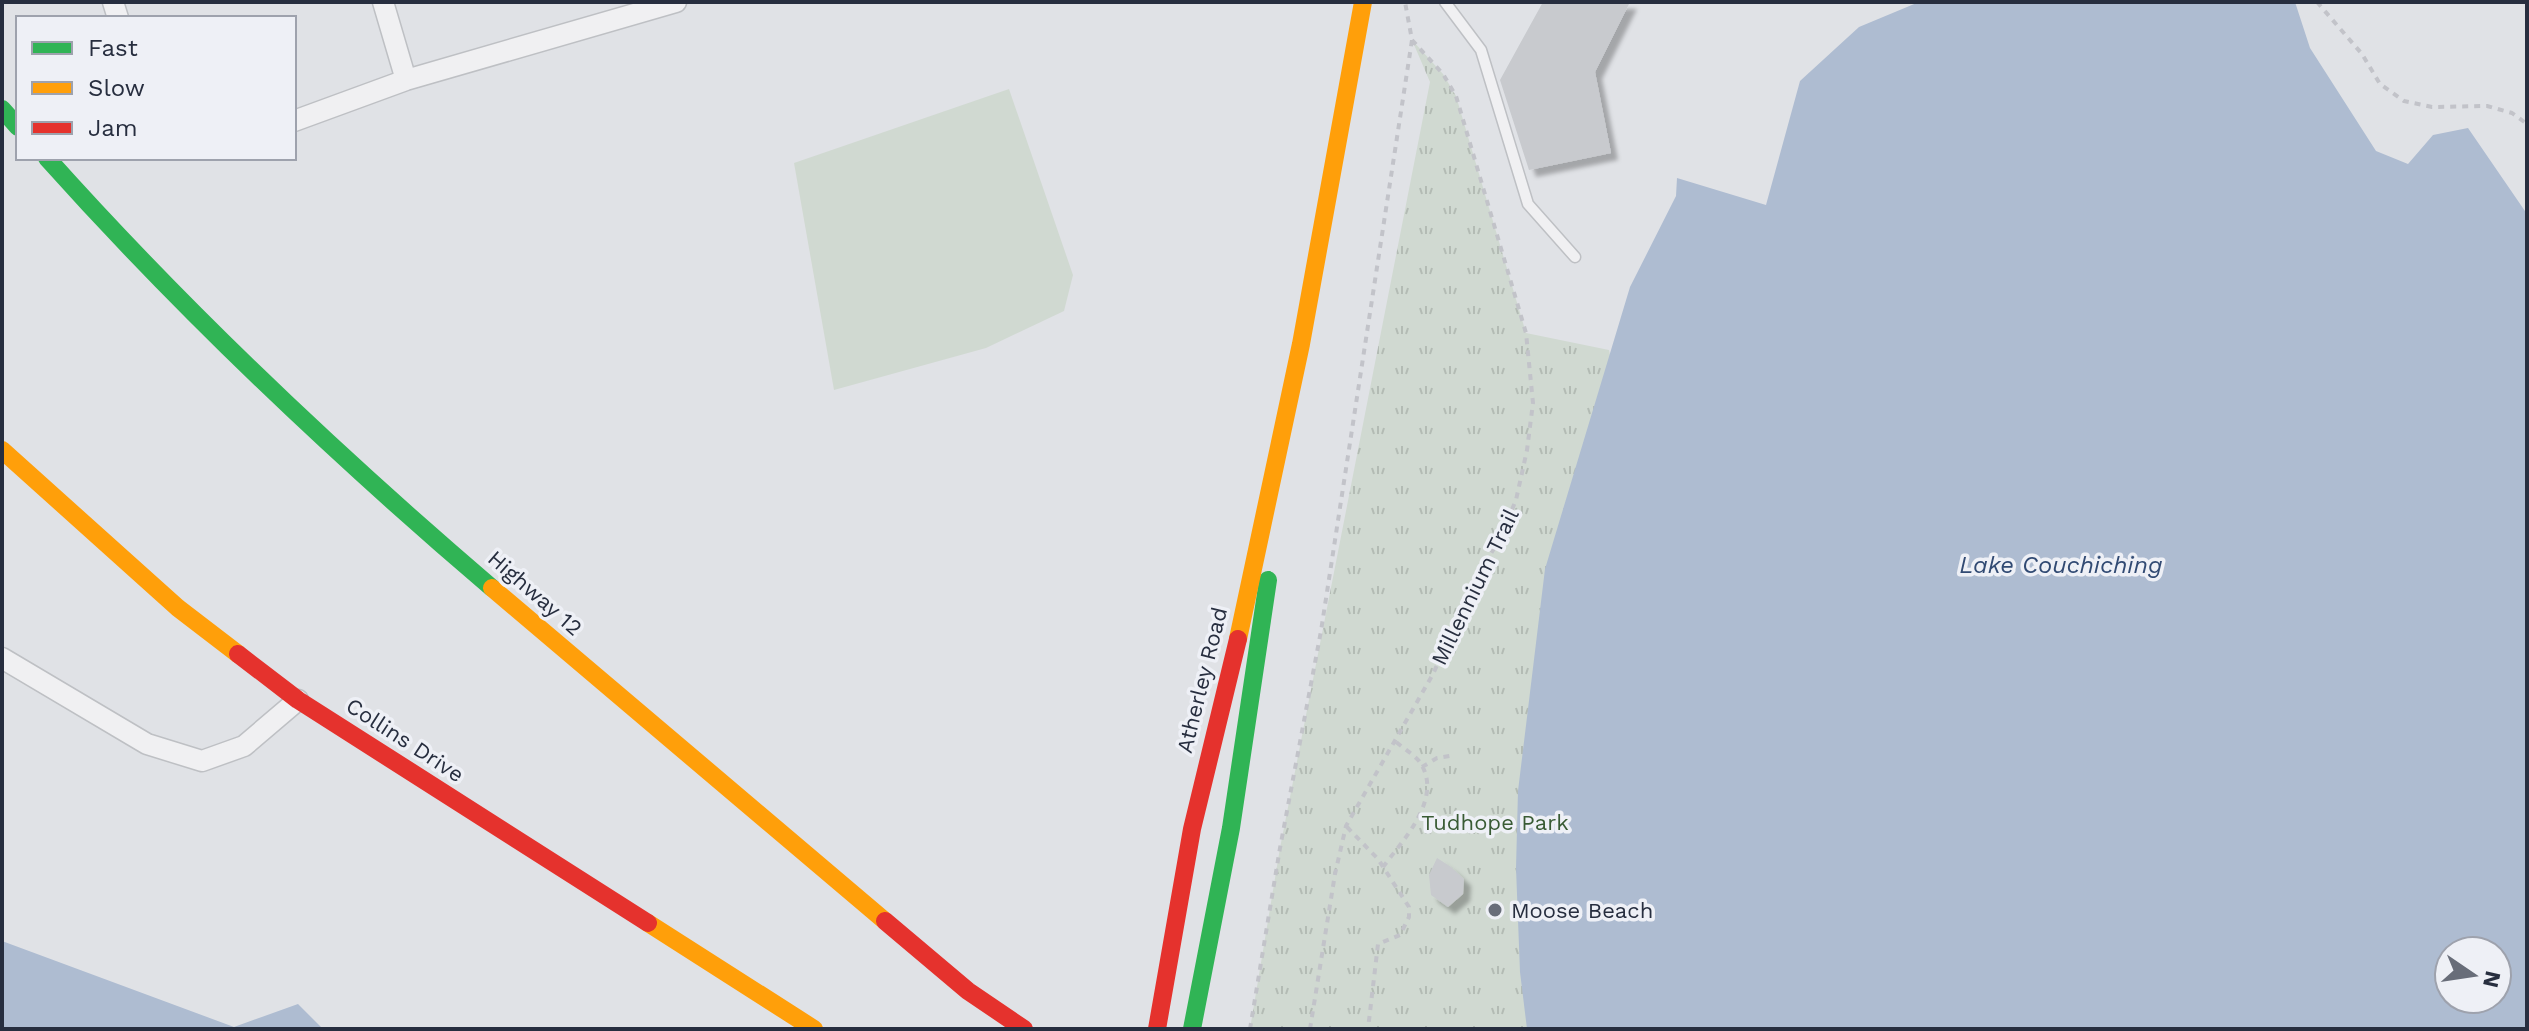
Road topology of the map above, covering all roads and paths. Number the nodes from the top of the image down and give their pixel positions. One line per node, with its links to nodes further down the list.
1 (383, 2): 8 (street)
2 (1363, 2): 15 (main road, Atherley Road)
3 (1405, 2): 7 (path)
4 (1445, 2): 14 (lane)
5 (2317, 2): 11 (path)
6 (662, 4): 8 (street)
7 (1412, 40): 19 (path, Millennium Trail); 30 (path)
8 (406, 80): 10 (street)
9 (2, 109): 12 (main road)
10 (296, 120)
11 (2527, 124)
12 (16, 125)
13 (49, 160): 24 (main road, Highway 12)
14 (1575, 257)
15 (1301, 344): 28 (main road, Atherley Road); 29 (main road, Atherley Road)
16 (2, 450): 18 (main road, Collins Drive)
17 (2, 658): 18 (street)
18 (298, 700): 26 (main road, Collins Drive)
19 (1395, 741): 21 (path); 22 (path, Millennium Trail)
20 (1455, 755): 21 (path)
21 (1422, 767): 23 (path)
22 (1346, 826): 23 (path); 31 (path, Millennium Trail)
23 (1383, 867): 32 (path)
24 (968, 991): 25 (main road); 27 (main road, Highway 12)
25 (979, 1016)
26 (814, 1029)
27 (1024, 1029)
28 (1157, 1029)
29 (1192, 1029)
30 (1250, 1029)
31 (1310, 1029)
32 (1368, 1029)

